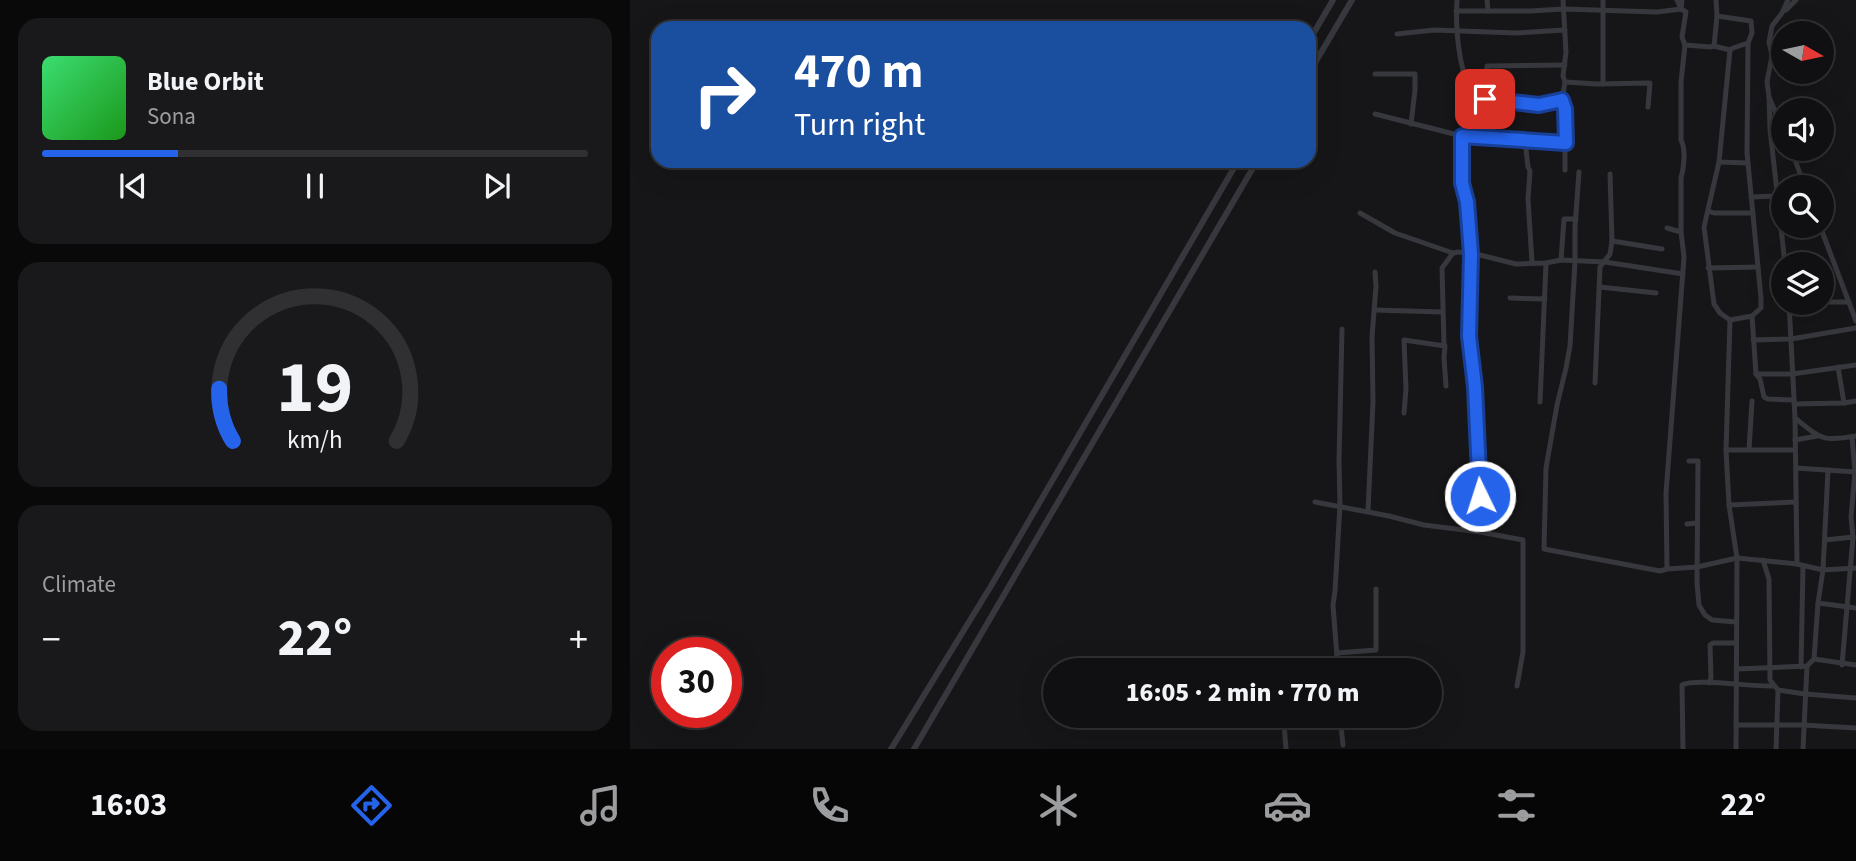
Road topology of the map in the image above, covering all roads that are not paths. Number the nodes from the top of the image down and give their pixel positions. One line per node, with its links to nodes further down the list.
1 (1333, 0): 19 (street)
2 (1352, 0): 27 (street)
3 (1457, 0): 16 (street)
4 (1487, 0): 15 (street)
5 (1563, 0): 12 (street)
6 (1603, 0): 13 (street)
7 (1677, 0): 14 (street)
8 (1682, 0): 14 (street)
9 (1716, 0): 18 (street)
10 (1788, 0): 17 (street)
11 (1796, 0): 17 (street)
12 (1563, 9): 13 (street); 15 (street); 21 (street)
13 (1603, 9): 14 (street); 31 (street)
14 (1681, 9): 24 (street)
15 (1488, 10): 16 (street)
16 (1457, 11): 20 (street)
17 (1782, 13): 32 (street)
18 (1717, 16): 23 (street); 25 (street)
19 (1316, 29)
20 (1458, 29): 21 (street); 22 (street); 33 (street)
21 (1565, 30): 28 (street)
22 (1397, 34)
23 (1748, 43): 26 (street); 43 (street)
24 (1685, 45): 25 (street); 57 (street)
25 (1714, 46): 26 (street)
26 (1730, 50): 42 (street)
27 (1316, 61)
28 (1564, 65): 30 (street); 33 (street)
29 (1375, 74): 38 (street)
30 (1565, 82): 31 (street); 34 (street)
31 (1603, 84): 36 (street)
32 (1769, 97): 35 (street); 49 (street)
33 (1485, 99): 34 (street)
34 (1562, 100): 41 (street)
35 (1771, 102)
36 (1648, 107)
37 (1375, 114): 38 (street)
38 (1411, 124): 39 (street)
39 (1462, 136): 40 (street); 62 (street)
40 (1525, 141): 41 (street); 64 (street)
41 (1566, 143): 46 (street)
42 (1719, 162): 43 (street); 52 (street)
43 (1748, 163): 51 (street)
44 (1234, 168): 156 (street)
45 (1253, 168): 157 (street)
46 (1564, 170)
47 (1580, 172): 55 (street)
48 (1610, 174): 59 (street)
49 (1775, 175)
50 (1771, 196): 51 (street)
51 (1751, 197): 54 (street)
52 (1708, 211): 54 (street); 69 (street)
53 (1360, 213): 61 (street)
54 (1753, 213): 68 (street)
55 (1576, 219): 63 (street); 65 (street)
56 (1668, 228): 57 (street)
57 (1681, 232): 71 (street)
58 (1825, 238): 77 (street)
59 (1612, 241): 60 (street); 66 (street)
60 (1662, 249)
61 (1453, 253): 62 (street); 79 (street)
62 (1471, 254): 64 (street); 119 (street)
63 (1561, 260): 65 (street); 67 (street)
64 (1532, 262): 67 (street)
65 (1575, 262): 66 (street); 127 (street)
66 (1605, 262): 71 (street); 72 (street)
67 (1546, 263): 75 (street)
68 (1758, 267): 69 (street); 81 (street)
69 (1708, 268): 82 (street)
70 (1375, 272): 78 (street)
71 (1683, 274): 127 (street)
72 (1600, 287): 73 (street); 93 (street)
73 (1656, 293)
74 (1510, 298): 75 (street)
75 (1545, 299): 97 (street)
76 (1834, 302): 77 (street)
77 (1849, 302): 83 (street)
78 (1375, 310): 79 (street); 116 (street)
79 (1442, 312): 88 (street)
80 (1790, 315): 86 (street)
81 (1752, 316): 82 (street); 87 (street)
82 (1730, 320): 105 (street)
83 (1856, 321)
84 (1856, 328): 86 (street)
85 (1342, 329): 114 (street)
86 (1791, 339): 87 (street); 92 (street)
87 (1753, 340): 91 (street)
88 (1444, 345): 94 (street); 100 (street)
89 (1856, 365): 90 (street)
90 (1838, 368): 92 (street); 99 (street)
91 (1756, 374): 92 (street); 98 (street)
92 (1792, 374): 98 (street)
93 (1595, 383)
94 (1446, 386)
95 (1752, 401): 106 (street)
96 (1856, 401): 99 (street)
97 (1540, 402)
98 (1794, 402): 99 (street); 101 (street)
99 (1844, 404)
100 (1404, 413)
101 (1795, 418): 102 (street); 104 (street)
102 (1817, 436): 103 (street); 104 (street)
103 (1854, 436): 111 (street)
104 (1795, 440): 107 (street)
105 (1726, 450): 106 (street); 115 (street)
106 (1749, 450): 107 (street)
107 (1795, 450): 109 (street)
108 (1689, 461): 117 (street)
109 (1796, 468): 110 (street); 113 (street)
110 (1828, 470): 111 (street); 121 (street)
111 (1856, 472): 120 (street)
112 (1315, 502): 114 (street)
113 (1796, 502): 115 (street); 124 (street)
114 (1340, 505): 116 (street); 135 (street)
115 (1730, 505): 122 (street)
116 (1368, 511): 119 (street)
117 (1697, 523): 118 (street); 125 (street)
118 (1687, 524)
119 (1480, 532): 145 (street)
120 (1854, 537): 121 (street); 126 (street)
121 (1825, 540): 128 (street)
122 (1737, 558): 123 (street); 125 (street); 133 (street)
123 (1763, 560): 124 (street); 142 (street)
124 (1800, 565): 128 (street); 140 (street)
125 (1697, 567): 127 (street); 133 (street)
126 (1853, 568): 128 (street); 131 (street)
127 (1667, 569)
128 (1823, 570): 130 (street)
129 (1376, 589): 135 (street)
130 (1818, 603): 131 (street); 137 (street)
131 (1848, 607): 132 (street); 138 (street)
132 (1856, 608)
133 (1736, 622): 134 (street)
134 (1736, 643): 141 (street); 143 (street)
135 (1337, 653): 136 (street)
136 (1337, 658)
137 (1814, 659): 138 (street); 140 (street)
138 (1842, 665): 139 (street)
139 (1856, 666)
140 (1804, 667): 142 (street); 147 (street)
141 (1735, 668): 142 (street); 144 (street)
142 (1770, 668): 146 (street)
143 (1709, 683): 144 (street); 159 (street)
144 (1736, 685): 146 (street); 149 (street)
145 (1517, 686)
146 (1775, 688): 147 (street); 150 (street)
147 (1805, 694): 148 (street); 151 (street)
148 (1856, 698)
149 (1736, 725): 150 (street); 160 (street)
150 (1777, 725): 151 (street); 161 (street)
151 (1803, 725): 154 (street); 162 (street)
152 (1284, 728): 158 (street)
153 (1341, 728): 155 (street)
154 (1856, 728)
155 (1343, 746)
156 (891, 749)
157 (914, 749)
158 (1286, 749)
159 (1683, 749)
160 (1736, 749)
161 (1776, 749)
162 (1803, 749)

